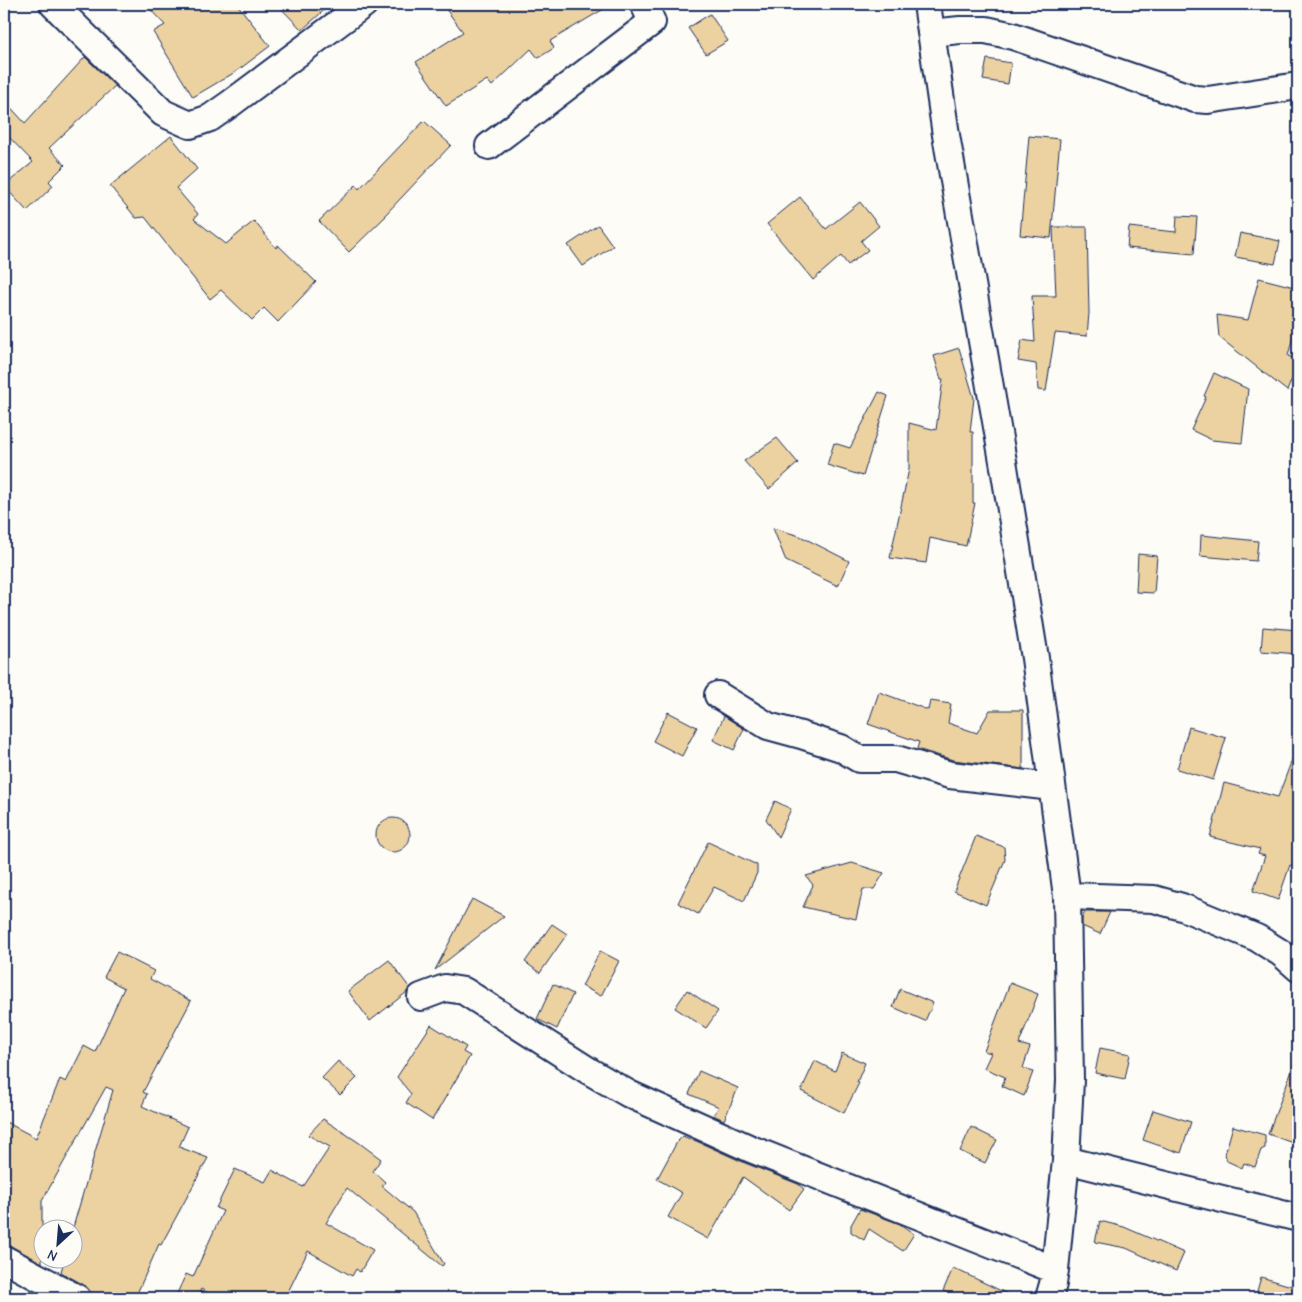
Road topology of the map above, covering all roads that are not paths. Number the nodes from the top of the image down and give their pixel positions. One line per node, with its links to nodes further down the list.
1 (54, 4): 2 (street)
2 (364, 4)
3 (644, 4): 7 (street)
4 (927, 4): 5 (street)
5 (931, 33): 6 (street); 9 (street)
6 (1298, 86)
7 (489, 146)
8 (718, 695): 9 (street)
9 (1052, 787): 10 (street)
10 (1067, 896): 11 (street); 13 (street)
11 (1298, 968)
12 (421, 997): 16 (street)
13 (1066, 1160): 14 (street); 16 (street)
14 (1298, 1218)
15 (4, 1258): 17 (street)
16 (1055, 1270): 18 (street)
17 (77, 1298)
18 (1049, 1298)

